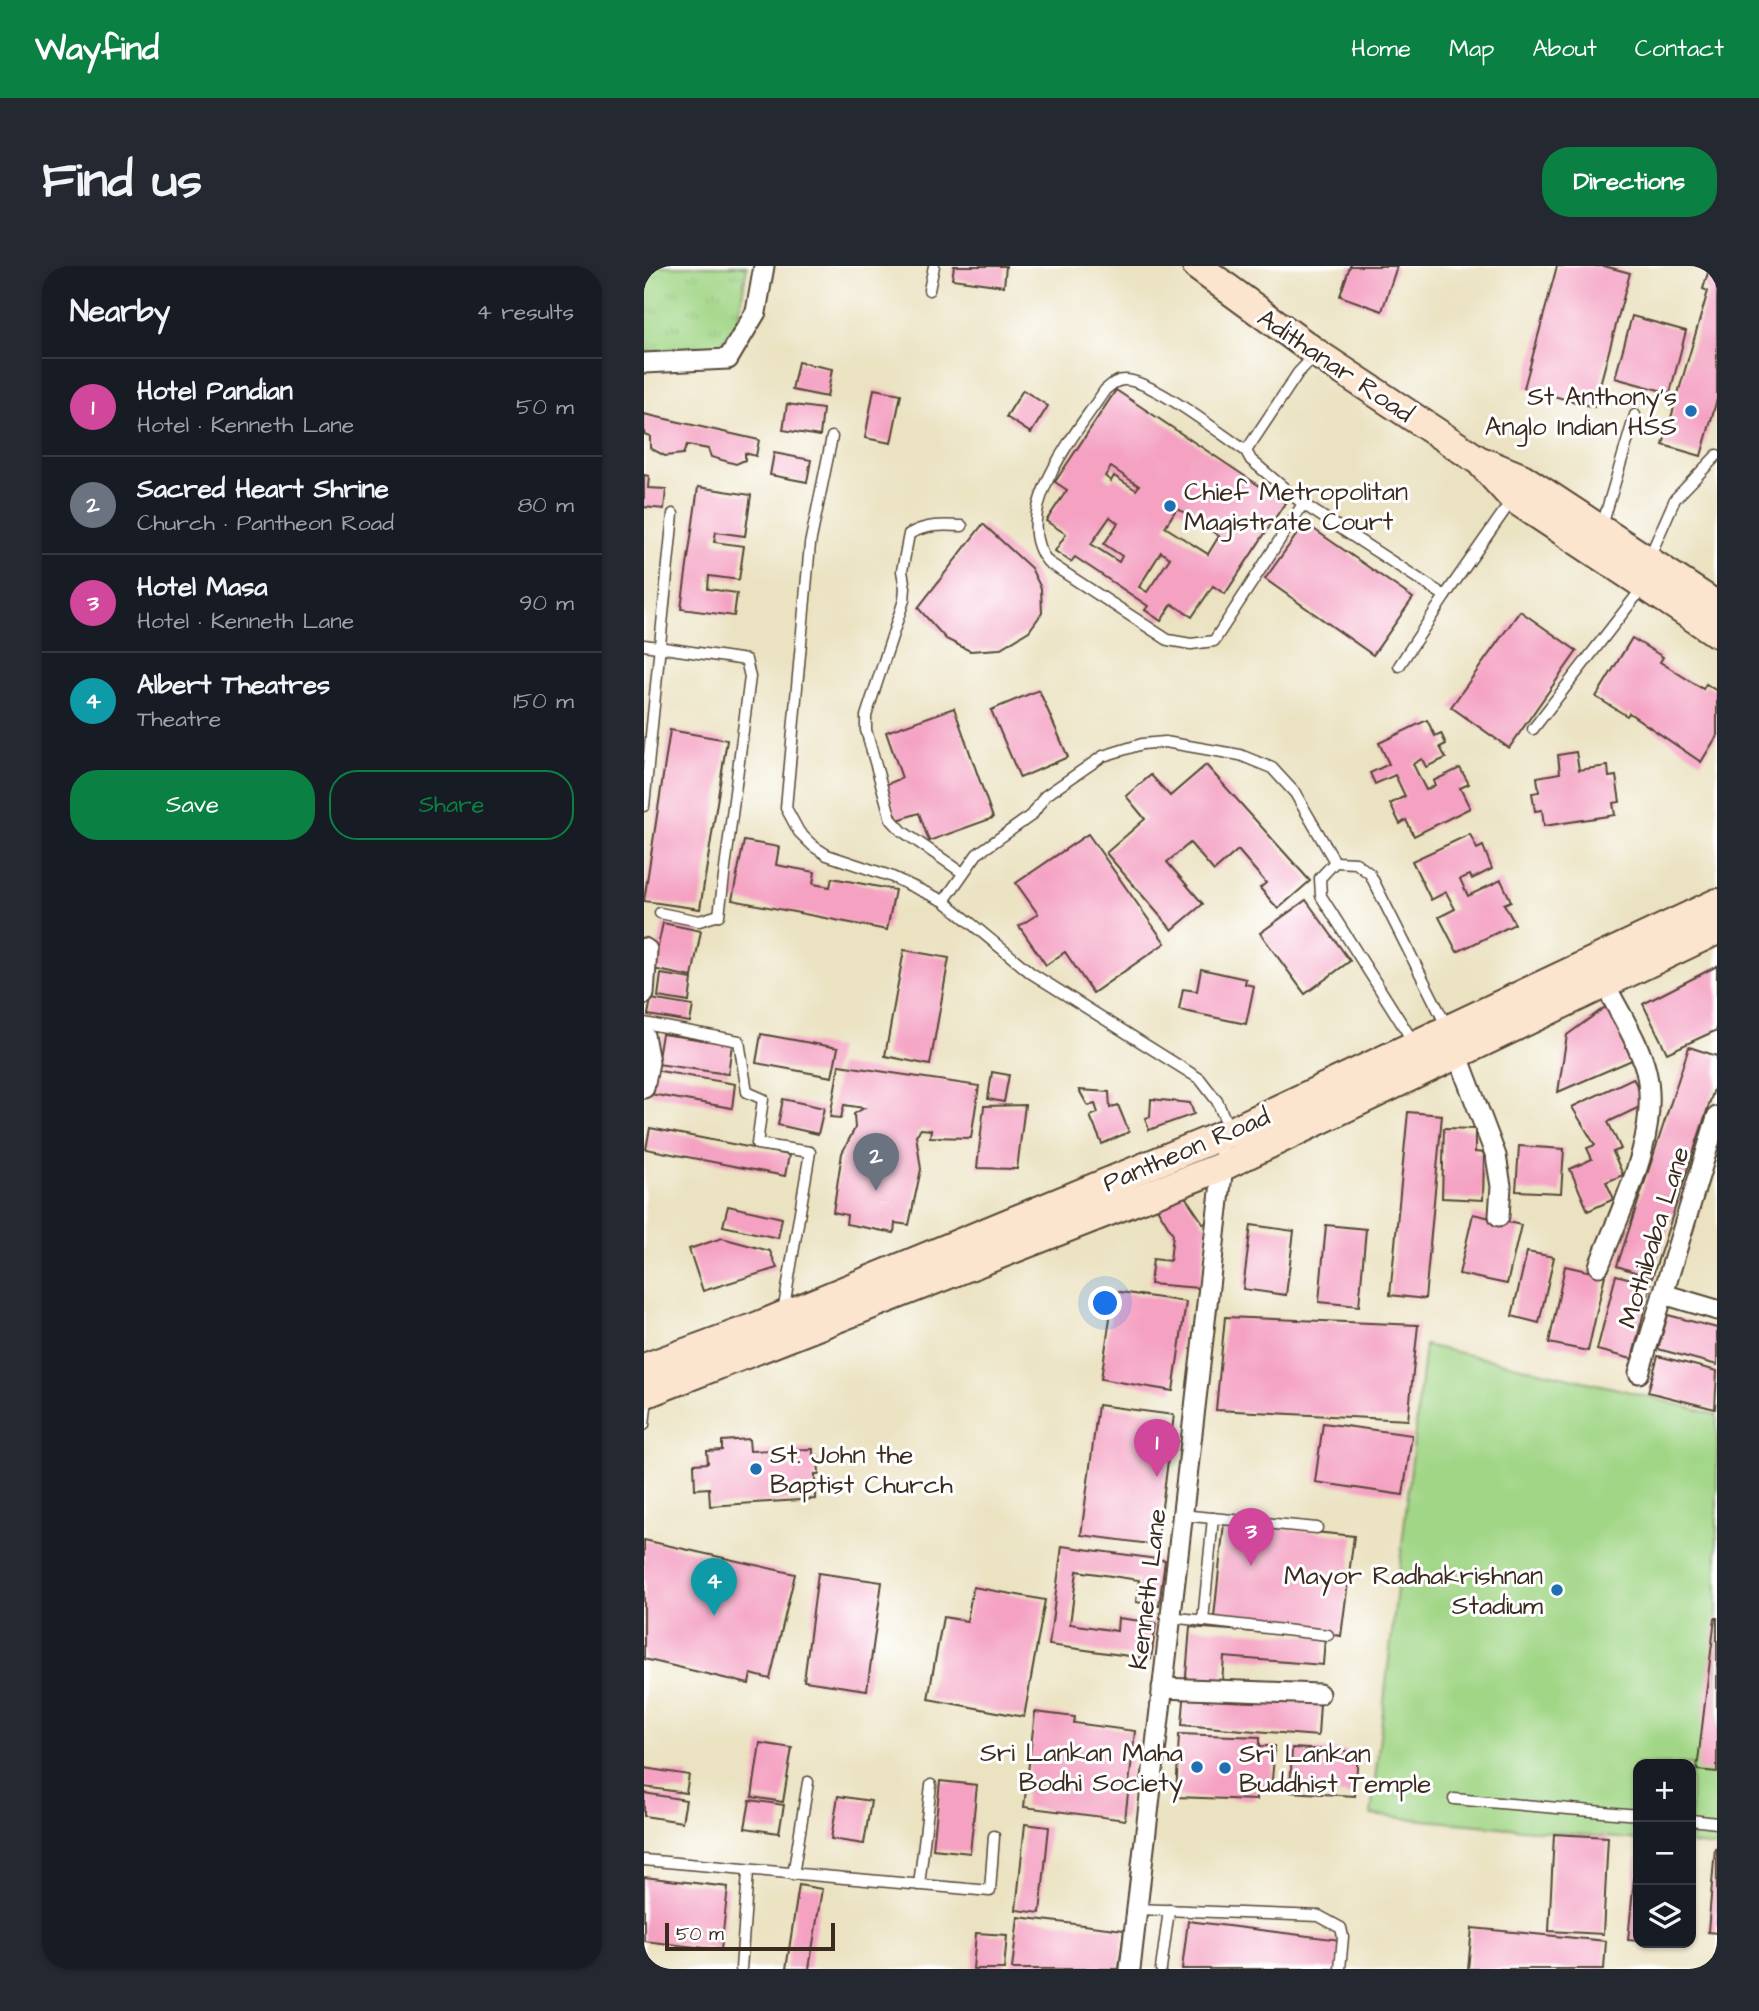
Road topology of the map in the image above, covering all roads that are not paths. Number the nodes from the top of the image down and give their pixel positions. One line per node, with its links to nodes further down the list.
1 (764, 266): 6 (street)
2 (934, 266): 4 (lane)
3 (1197, 266): 5 (main road, Adithanar Road)
4 (929, 290)
5 (1316, 353): 9 (lane); 11 (main road, Adithanar Road)
6 (644, 363)
7 (1634, 415): 16 (lane)
8 (832, 437): 28 (lane)
9 (1246, 451): 13 (lane); 13 (lane)
10 (1717, 455): 17 (lane)
11 (1478, 460): 12 (main road, Adithanar Road); 16 (main road, Adithanar Road)
12 (1513, 498): 17 (main road, Adithanar Road); 18 (lane)
13 (1303, 504): 18 (lane)
14 (673, 514): 22 (lane)
15 (962, 526): 27 (lane)
16 (1600, 530): 17 (main road, Adithanar Road)
17 (1647, 573): 19 (main road, Adithanar Road); 20 (main road, Adithanar Road); 24 (lane)
18 (1445, 596): 23 (lane)
19 (1717, 606)
20 (1717, 633)
21 (644, 645): 22 (lane)
22 (661, 647): 25 (lane); 30 (lane)
23 (1399, 666)
24 (1533, 729)
25 (644, 804)
26 (1335, 862): 27 (lane); 36 (lane); 38 (lane)
27 (963, 873): 28 (lane)
28 (944, 901): 43 (lane)
29 (1717, 904): 36 (main road, Pantheon Road)
30 (660, 913)
31 (1717, 930): 33 (main road, Pantheon Road)
32 (646, 949): 34 (street)
33 (1605, 984): 39 (main road, Pantheon Road); 46 (street)
34 (644, 994)
35 (644, 1023): 49 (lane)
36 (1448, 1029): 38 (main road, Pantheon Road); 39 (street)
37 (644, 1035): 40 (street)
38 (1415, 1045): 43 (main road, Pantheon Road)
39 (1458, 1056): 44 (main road, Pantheon Road); 45 (street)
40 (646, 1061): 41 (street)
41 (644, 1087)
42 (1717, 1117): 47 (street, Mothibaba Lane)
43 (1230, 1132): 44 (street, Kenneth Lane); 49 (main road, Pantheon Road)
44 (1221, 1167): 51 (main road, Pantheon Road); 53 (street, Kenneth Lane)
45 (1499, 1216)
46 (1599, 1266)
47 (1663, 1294): 48 (street); 50 (street, Mothibaba Lane)
48 (1717, 1310)
49 (783, 1317): 51 (main road, Pantheon Road)
50 (1639, 1373)
51 (645, 1385): 52 (lane)
52 (644, 1425)
53 (1181, 1515): 54 (lane); 56 (street, Kenneth Lane)
54 (1213, 1518): 55 (lane); 57 (lane)
55 (1317, 1528)
56 (1170, 1617): 57 (lane); 59 (street, Kenneth Lane)
57 (1203, 1621): 58 (lane)
58 (1328, 1635)
59 (1162, 1688): 60 (street); 72 (street, Kenneth Lane)
60 (1320, 1694)
61 (808, 1782): 70 (lane)
62 (931, 1785): 71 (lane)
63 (1454, 1799): 64 (lane)
64 (1633, 1815)
65 (1696, 1821): 66 (lane)
66 (1717, 1823)
67 (994, 1836): 71 (lane)
68 (644, 1860): 69 (lane)
69 (748, 1872): 70 (lane); 74 (lane)
70 (793, 1875): 71 (lane)
71 (919, 1885)
72 (1137, 1909): 73 (lane); 75 (street, Kenneth Lane)
73 (1169, 1910): 76 (lane); 77 (lane)
74 (741, 1969)
75 (1130, 1969)
76 (1161, 1969)
77 (1340, 1969)

